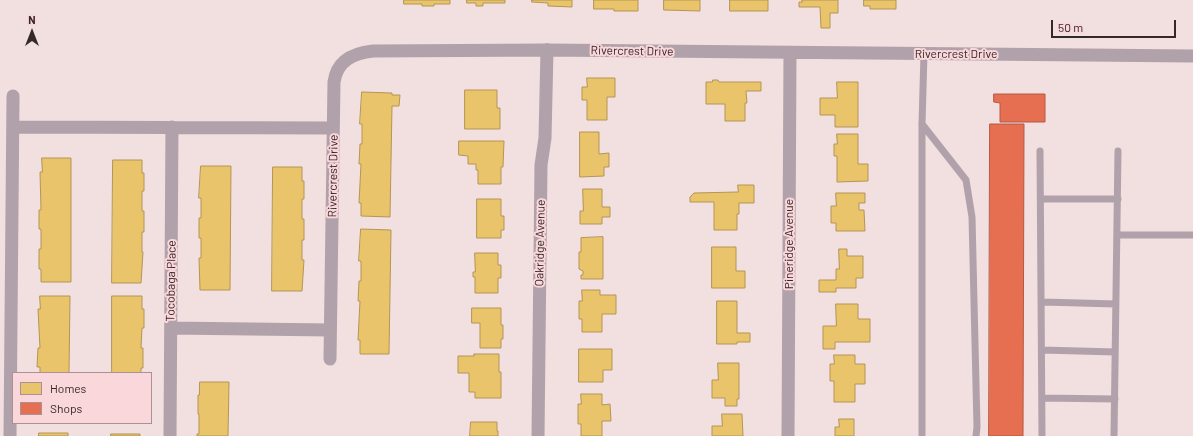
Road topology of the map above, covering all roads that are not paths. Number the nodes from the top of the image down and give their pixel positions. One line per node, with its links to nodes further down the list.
1 (547, 50): 2 (street, Rivercrest Drive); 9 (street, Rivercrest Drive); 27 (street, Oakridge Avenue)
2 (790, 53): 3 (street, Rivercrest Drive); 28 (street, Pineridge Avenue)
3 (924, 54): 4 (street, Rivercrest Drive); 6 (lane)
4 (1193, 56)
5 (13, 96): 7 (street)
6 (922, 124): 29 (lane); 30 (lane)
7 (13, 127): 8 (street); 25 (street)
8 (172, 127): 9 (street); 18 (street, Tocobaga Place)
9 (333, 128): 19 (street, Rivercrest Drive)
10 (1040, 150): 12 (lane)
11 (1118, 151): 13 (lane)
12 (1041, 199): 13 (lane); 16 (lane)
13 (1118, 199): 14 (lane)
14 (1117, 235): 15 (lane); 17 (lane)
15 (1193, 235)
16 (1042, 302): 17 (lane); 20 (lane)
17 (1116, 304): 21 (lane)
18 (171, 328): 19 (street); 26 (street, Tocobaga Place)
19 (330, 330): 22 (street, Rivercrest Drive)
20 (1042, 350): 21 (lane); 23 (lane)
21 (1115, 352): 24 (lane)
22 (330, 359)
23 (1042, 398): 24 (lane); 31 (lane)
24 (1115, 399): 32 (lane)
25 (10, 436)
26 (170, 436)
27 (538, 436)
28 (788, 436)
29 (922, 436)
30 (976, 436)
31 (1042, 436)
32 (1114, 436)

